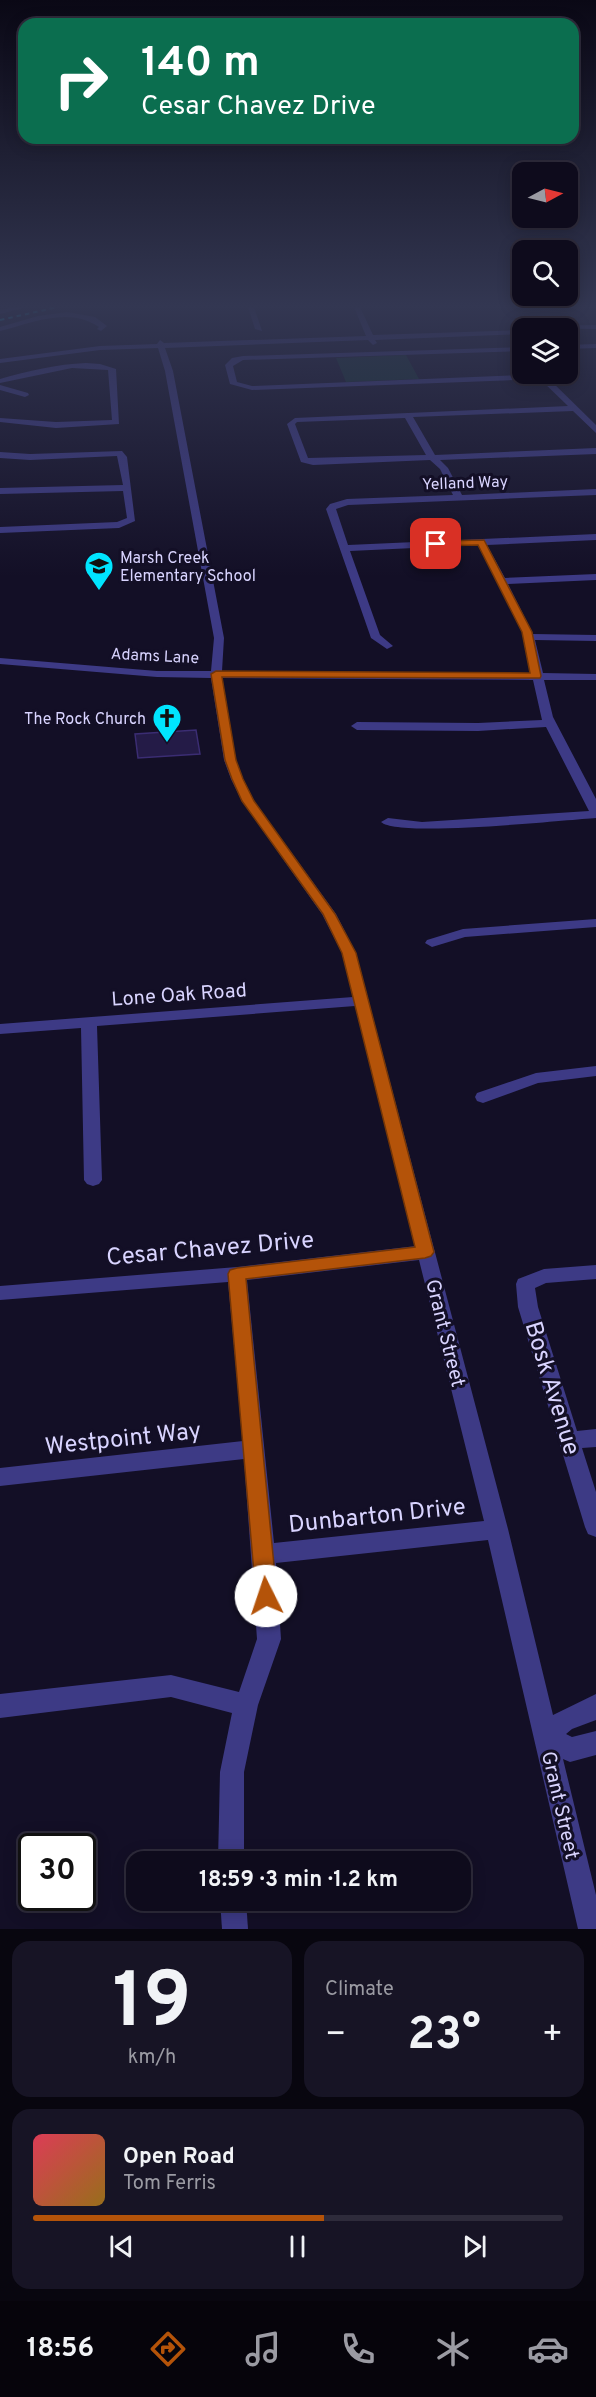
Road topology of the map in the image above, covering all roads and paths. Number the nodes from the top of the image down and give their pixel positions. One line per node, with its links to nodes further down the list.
1 (114, 397): 6 (street)
2 (175, 397): 25 (street, Grant Street)
3 (561, 397): 4 (street)
4 (574, 408): 5 (street); 7 (street)
5 (407, 415): 10 (street); 10 (street)
6 (0, 420)
7 (596, 430)
8 (596, 451): 10 (street)
9 (0, 455): 11 (street)
10 (432, 457): 14 (street)
11 (127, 488): 12 (street); 15 (street)
12 (0, 491)
13 (596, 492): 14 (street, Yelland Way)
14 (459, 498): 18 (street, Yelland Way)
15 (0, 530)
16 (596, 537): 17 (street)
17 (481, 542): 18 (street); 20 (street)
18 (345, 548): 23 (street)
19 (596, 577): 20 (street)
20 (502, 581): 21 (street)
21 (528, 637): 22 (street); 26 (street)
22 (596, 638)
23 (387, 646)
24 (0, 661): 25 (street, Adams Lane)
25 (216, 674): 26 (street, Adams Lane); 34 (street, Grant Street)
26 (536, 676): 27 (street, Adams Lane); 28 (street)
27 (596, 677)
28 (550, 723): 29 (street); 30 (street)
29 (357, 726)
30 (596, 813): 31 (street)
31 (388, 822)
32 (596, 923): 33 (street)
33 (432, 943)
34 (361, 1001): 35 (street, Lone Oak Road); 40 (street, Grant Street)
35 (88, 1022): 36 (street, Lone Oak Road); 39 (street)
36 (0, 1029)
37 (596, 1071): 38 (street)
38 (483, 1097)
39 (93, 1180)
40 (425, 1252): 42 (street, Cesar Chavez Drive); 49 (street, Grant Street)
41 (596, 1272): 45 (street, Bosk Avenue)
42 (237, 1274): 43 (street, Cesar Chavez Drive); 46 (street)
43 (0, 1293)
44 (596, 1438): 45 (street)
45 (569, 1441): 48 (street, Bosk Avenue)
46 (253, 1449): 47 (street, Westpoint Way); 50 (street)
47 (0, 1477)
48 (596, 1527)
49 (497, 1529): 50 (street, Dunbarton Drive); 54 (street, Grant Street)
50 (264, 1554): 51 (street)
51 (246, 1705): 52 (street); 56 (street)
52 (0, 1706)
53 (596, 1706): 54 (street)
54 (545, 1736): 55 (street); 59 (street, Grant Street)
55 (596, 1743)
56 (231, 1851)
57 (234, 1911): 58 (street)
58 (235, 1929)
59 (591, 1929)

